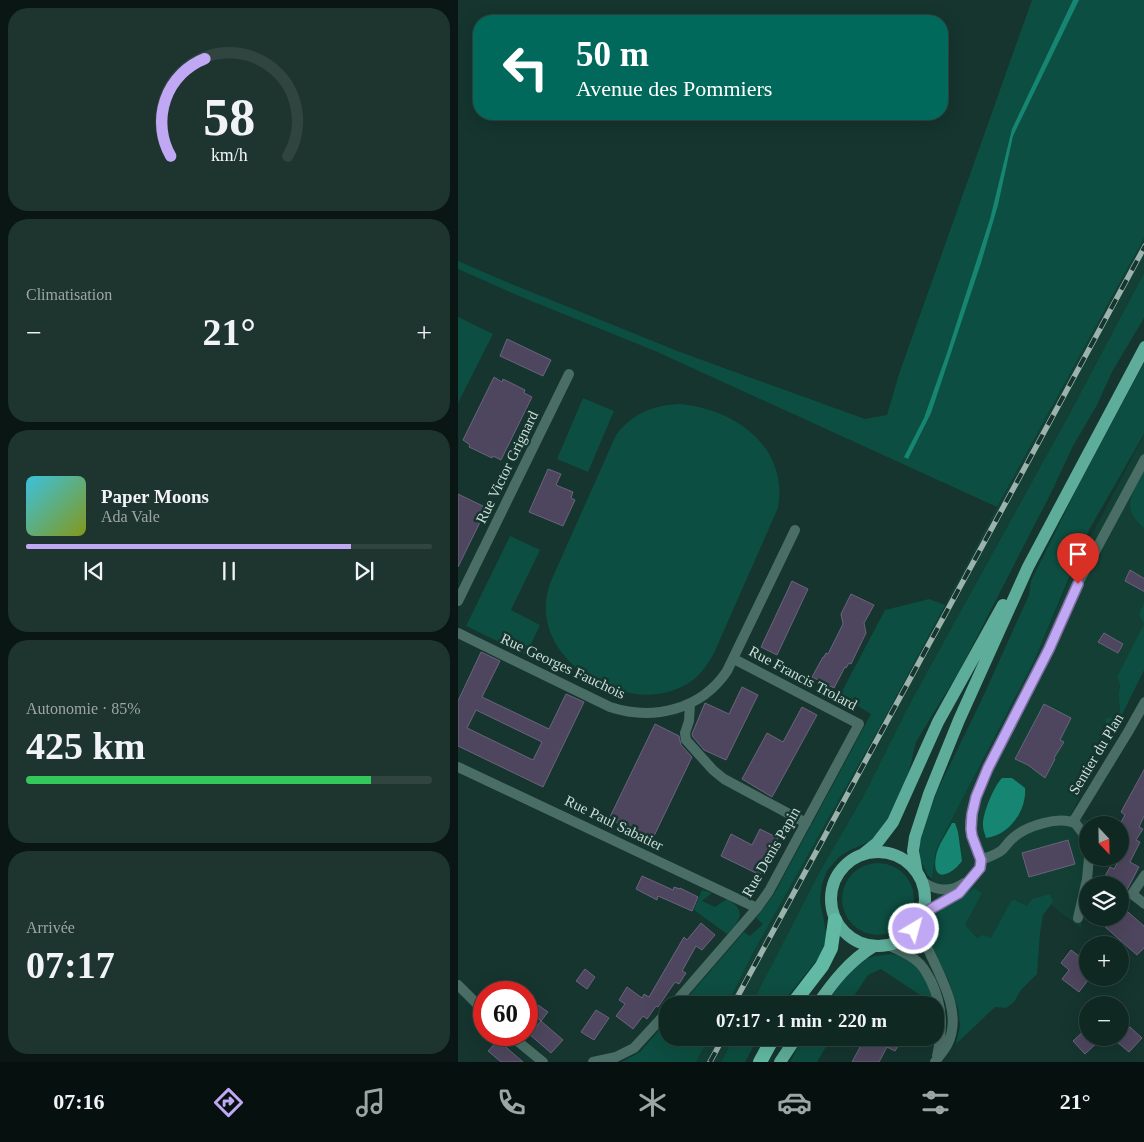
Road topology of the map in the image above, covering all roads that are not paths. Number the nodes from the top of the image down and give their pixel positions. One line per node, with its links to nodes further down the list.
1 (1144, 347): 5 (main road)
2 (570, 374): 6 (street, Rue Victor Grignard)
3 (1144, 459): 17 (street)
4 (795, 530): 8 (street, Rue Georges Fauchois)
5 (1028, 568): 16 (main road); 21 (main road)
6 (458, 601)
7 (458, 633): 10 (street, Rue Georges Fauchois)
8 (734, 659): 10 (street, Rue Georges Fauchois); 11 (street, Rue Francis Trolard)
9 (1144, 702): 13 (street, Sentier du Plan)
10 (690, 704): 14 (street)
11 (859, 724): 14 (street, Rue Denis Papin)
12 (458, 767): 23 (street, Rue Paul Sabatier)
13 (1073, 822): 15 (street); 17 (street)
14 (806, 823): 23 (street, Rue Denis Papin)
15 (1079, 827)
16 (862, 855): 21 (main road); 26 (main road)
17 (981, 860): 19 (street)
18 (1088, 866): 24 (street)
19 (974, 874): 21 (street); 25 (street)
20 (1144, 875): 22 (street)
21 (919, 877): 25 (main road)
22 (1144, 904)
23 (757, 908): 30 (street, Rue Denis Papin)
24 (1078, 918)
25 (920, 919): 28 (main road); 38 (street)
26 (835, 920): 27 (main road); 31 (highway)
27 (874, 946): 28 (main road); 32 (main road)
28 (888, 946): 38 (street)
29 (458, 985): 33 (street)
30 (681, 996)
31 (799, 996)
32 (823, 996)
33 (473, 1000)
34 (659, 1021): 40 (street)
35 (523, 1046): 39 (street)
36 (769, 1046): 41 (highway)
37 (791, 1046): 42 (main road)
38 (936, 1061)
39 (542, 1062)
40 (593, 1062)
41 (760, 1062)
42 (780, 1062)

